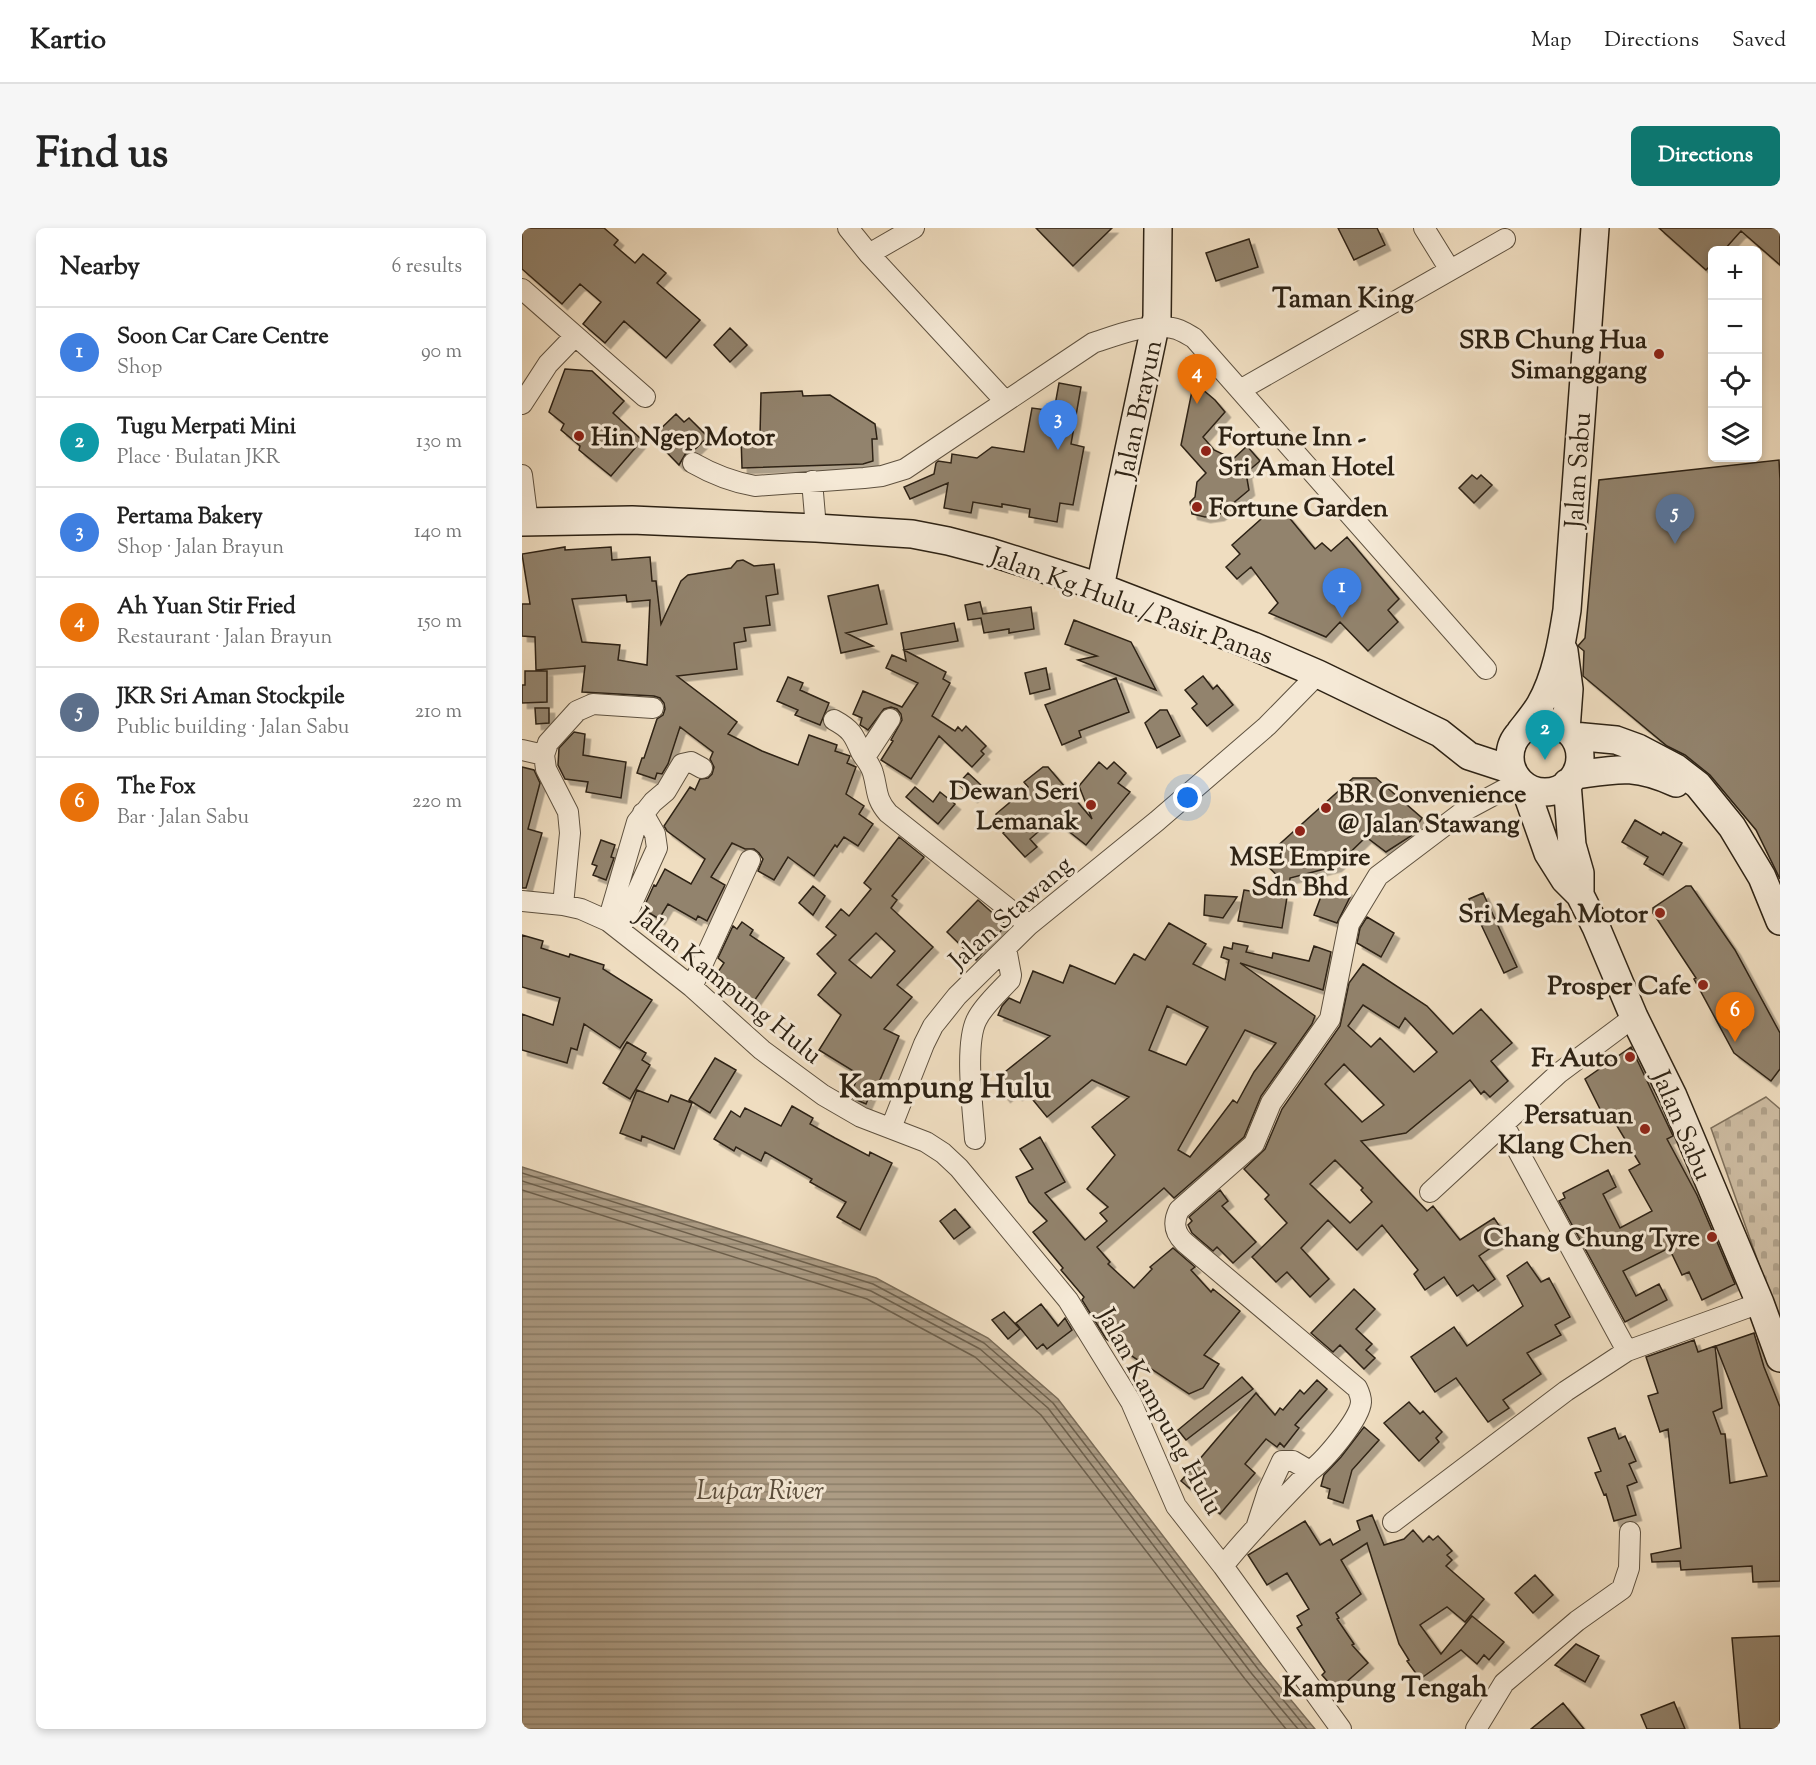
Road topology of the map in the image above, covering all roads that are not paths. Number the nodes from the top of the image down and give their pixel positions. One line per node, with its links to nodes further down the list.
1 (848, 228): 7 (street)
2 (914, 228): 7 (street)
3 (1158, 228): 10 (main road, Jalan Brayun)
4 (1424, 228): 8 (street)
5 (1595, 228): 22 (main road, Jalan Sabu)
6 (1505, 239): 8 (street)
7 (869, 254): 14 (street)
8 (1450, 270): 12 (street)
9 (522, 289): 11 (street)
10 (1154, 327): 12 (street); 14 (street); 21 (main road, Jalan Brayun)
11 (575, 336): 13 (street); 15 (street)
12 (1240, 390): 23 (street)
13 (645, 397)
14 (1005, 402): 18 (street)
15 (522, 404)
16 (693, 463): 18 (street)
17 (522, 475): 19 (street)
18 (812, 481): 20 (street)
19 (525, 522): 20 (main road, Jalan Kg Hulu / Pasir Panas)
20 (816, 528): 21 (main road, Jalan Kg Hulu / Pasir Panas)
21 (1100, 587): 24 (main road, Jalan Kg Hulu / Pasir Panas)
22 (1563, 640): 29 (main road); 30 (main road)
23 (1486, 669)
24 (1318, 674): 28 (main road, Jalan Kg Hulu / Pasir Panas); 44 (street, Jalan Stawang)
25 (653, 708): 32 (street)
26 (890, 719): 33 (street)
27 (834, 720): 33 (street)
28 (1440, 733): 30 (main road); 35 (main road)
29 (1569, 733): 30 (main road); 36 (main road); 37 (main road)
30 (1518, 735): 35 (main road)
31 (522, 750): 32 (street)
32 (544, 755): 42 (street)
33 (865, 757): 44 (street)
34 (702, 768): 38 (street)
35 (1519, 779): 36 (main road); 40 (main road); 56 (street)
36 (1571, 779): 37 (main road); 40 (main road)
37 (1713, 803): 43 (main road)
38 (643, 813): 45 (street); 45 (street)
39 (750, 860): 47 (street)
40 (1580, 895): 48 (main road, Jalan Sabu)
41 (522, 901): 42 (street, Jalan Kampung Hulu)
42 (563, 904): 45 (street, Jalan Kampung Hulu)
43 (1780, 921)
44 (1029, 925): 46 (street, Jalan Stawang)
45 (614, 926): 47 (street, Jalan Kampung Hulu)
46 (1006, 948): 50 (street, Jalan Stawang); 51 (street)
47 (692, 987): 50 (street, Jalan Kampung Hulu)
48 (1634, 1017): 49 (street); 53 (main road, Jalan Sabu)
49 (1504, 1125): 52 (street); 54 (street)
50 (891, 1128): 60 (street, Jalan Kampung Hulu)
51 (975, 1139)
52 (1430, 1192)
53 (1760, 1304): 54 (street); 55 (main road, Jalan Sabu)
54 (1627, 1351): 57 (street)
55 (1780, 1358)
56 (1310, 1472): 58 (street); 58 (street)
57 (1393, 1522)
58 (1256, 1528): 60 (street)
59 (1630, 1532): 62 (street)
60 (1223, 1566): 61 (street, Jalan Kampung Hulu)
61 (1341, 1729)
62 (1476, 1729)

